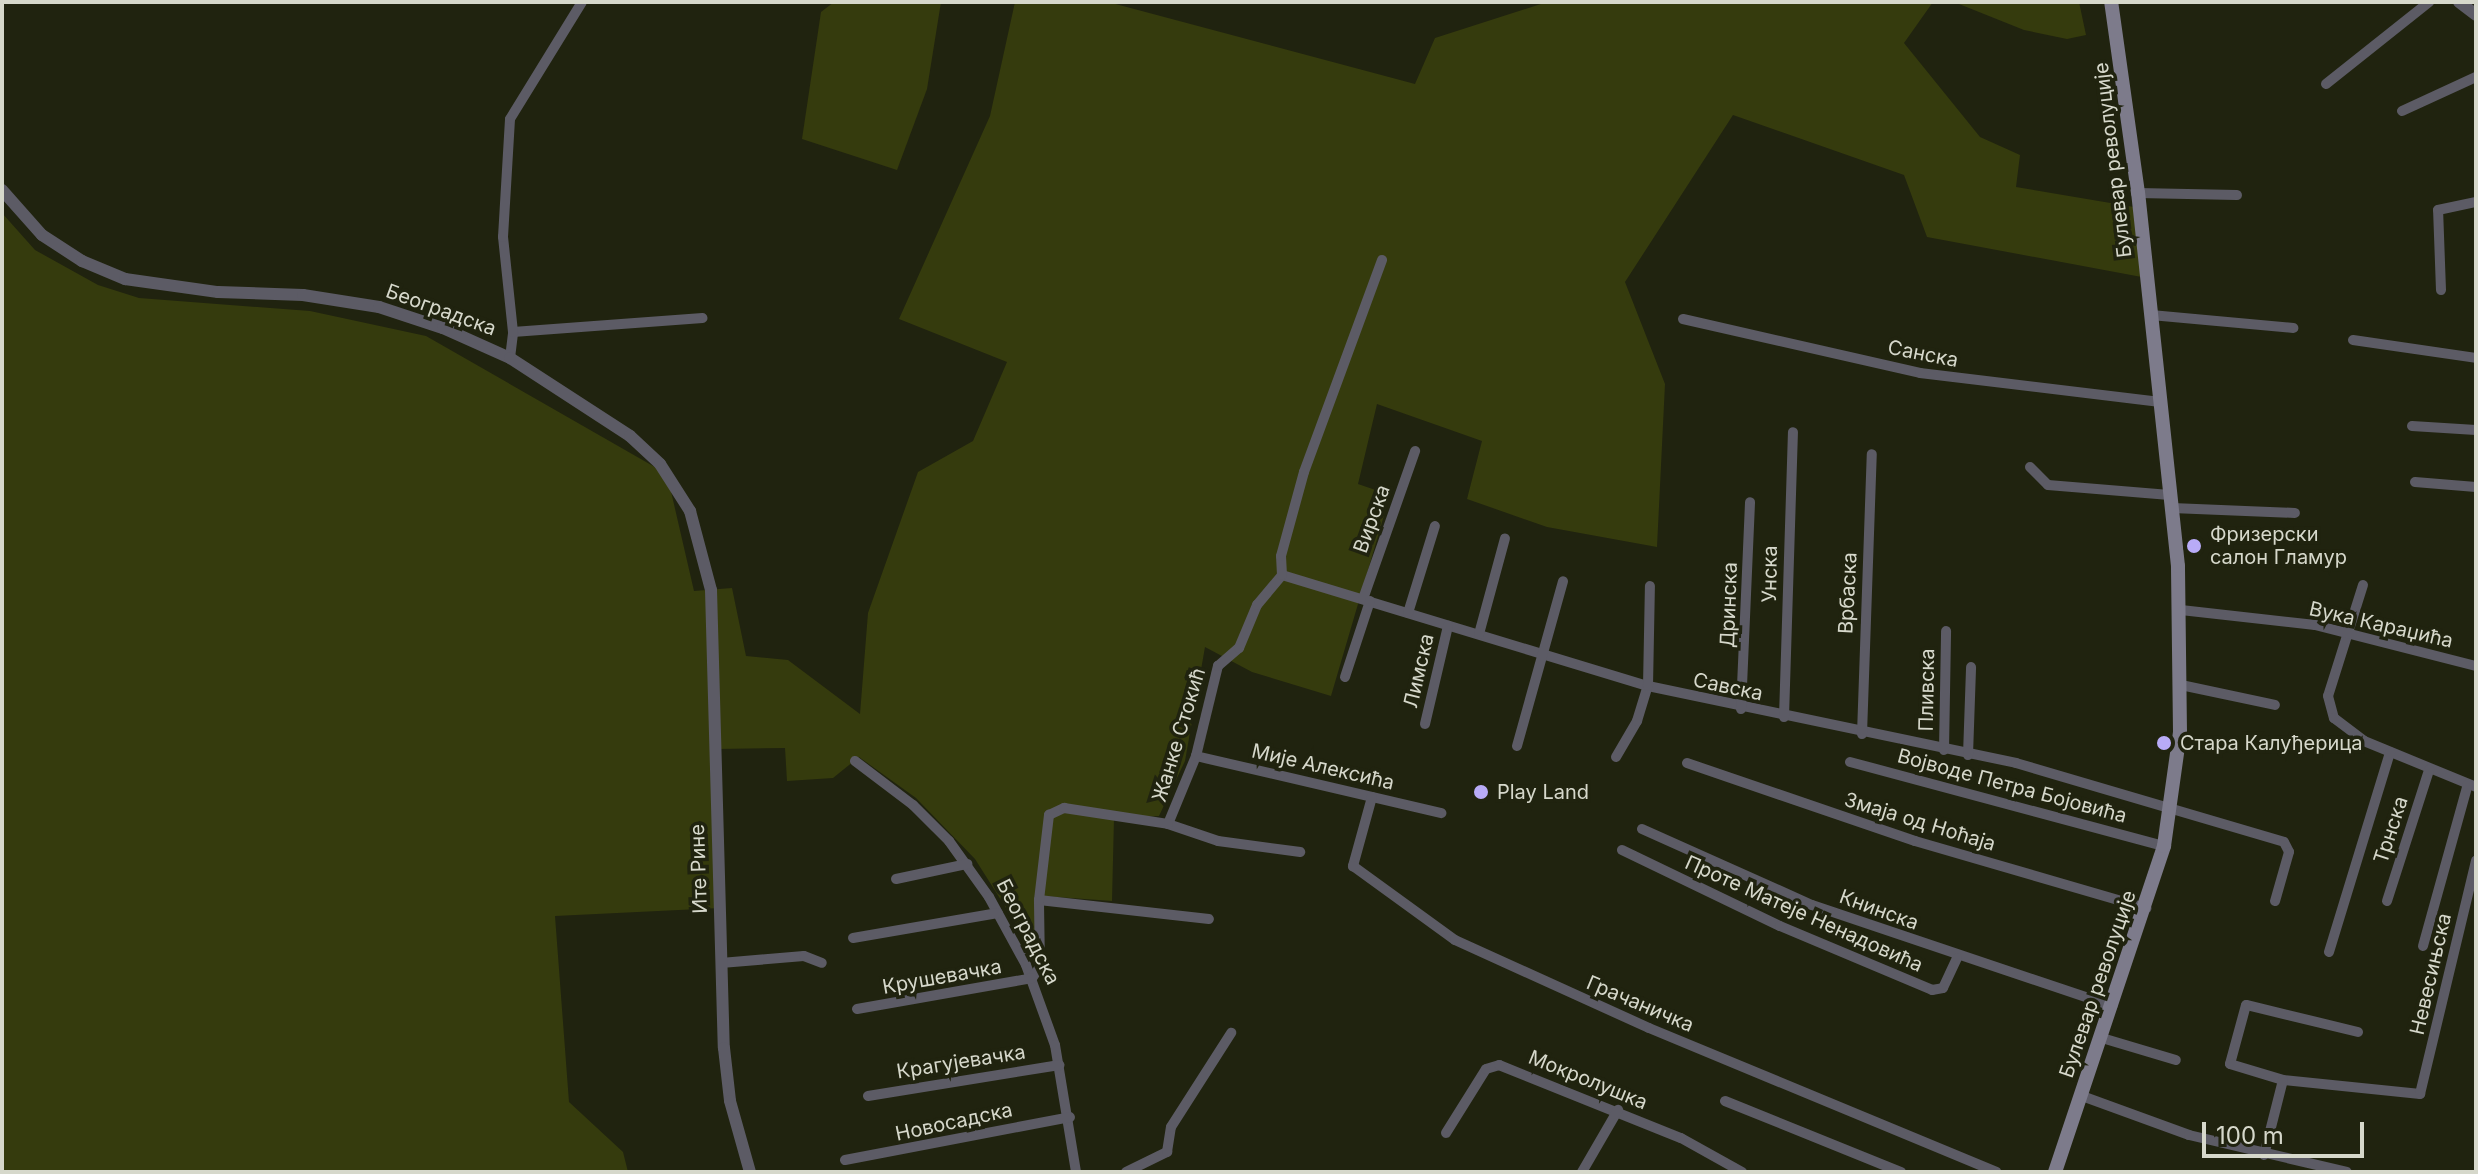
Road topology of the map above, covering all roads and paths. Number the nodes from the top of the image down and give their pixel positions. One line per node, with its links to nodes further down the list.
1 (582, 2): 19 (street)
2 (2111, 2): 10 (main road, Булевар револуције)
3 (2429, 2): 7 (street)
4 (2459, 2): 5 (street)
5 (2476, 15)
6 (2476, 77): 8 (street)
7 (2326, 84)
8 (2402, 111)
9 (2, 190): 21 (street, Београдска)
10 (2138, 193): 11 (street); 15 (main road, Булевар револуције)
11 (2237, 195)
12 (2476, 202): 14 (street)
13 (1382, 260): 38 (street)
14 (2441, 290)
15 (2151, 315): 18 (street); 23 (main road, Булевар револуције)
16 (702, 318): 19 (street)
17 (1683, 319): 23 (street, Санска)
18 (2293, 328)
19 (513, 332): 21 (street)
20 (2353, 340): 22 (street)
21 (510, 358): 37 (street, Београдска)
22 (2476, 358)
23 (2160, 402): 32 (main road, Булевар револуције)
24 (2412, 426): 25 (street)
25 (2476, 430)
26 (1793, 432): 57 (street, Унска)
27 (1415, 451): 42 (street, Вирска)
28 (1872, 454): 59 (street, Врбаска)
29 (2030, 467): 32 (street)
30 (2415, 482): 31 (street)
31 (2476, 487)
32 (2171, 501): 34 (street); 43 (main road, Булевар револуције)
33 (1750, 502): 56 (street, Дринска)
34 (2295, 513)
35 (1435, 526): 44 (street)
36 (1505, 538): 47 (street)
37 (707, 562): 92 (street, Ите Рине)
38 (1282, 575): 42 (street, Савска); 64 (street, Жанке Стокић)
39 (1563, 581): 49 (street)
40 (2363, 585): 48 (street)
41 (1650, 586): 54 (street)
42 (1366, 600): 44 (street, Савска); 52 (street, Вирска)
43 (2181, 610): 48 (street, Вука Караџића); 53 (main road, Булевар револуције)
44 (1408, 613): 45 (street, Савска)
45 (1448, 626): 47 (street, Савска); 58 (street, Лимска)
46 (1946, 631): 61 (street, Пливска)
47 (1479, 634): 49 (street, Савска)
48 (2347, 636): 50 (street, Вука Караџића); 62 (street)
49 (1543, 653): 54 (street, Савска); 60 (street)
50 (2476, 666)
51 (1971, 667): 63 (street)
52 (1345, 677)
53 (2181, 685): 55 (street); 72 (main road, Булевар револуције)
54 (1648, 686): 56 (street, Савска); 65 (street)
55 (2275, 705)
56 (1741, 709): 57 (street, Савска)
57 (1784, 717): 59 (street, Савска)
58 (1425, 724)
59 (1862, 734): 61 (street, Савска)
60 (1517, 746)
61 (1944, 750): 63 (street, Савска)
62 (2390, 752): 69 (street); 90 (street)
63 (1968, 755): 72 (street, Савска)
64 (1196, 756): 71 (street, Мије Алексића); 74 (street, Жанке Стокић)
65 (1616, 757)
66 (855, 761): 80 (street, Београдска)
67 (1850, 762): 76 (street, Војводе Петра Бојовића)
68 (1687, 763): 85 (street, Змаја од Ноћаја)
69 (2429, 770): 70 (street); 84 (street, Трнска)
70 (2472, 786): 89 (street)
71 (1372, 797): 73 (street, Мије Алексића); 119 (street, Грачаничка)
72 (2173, 806): 76 (main road, Булевар револуције); 83 (street)
73 (1441, 813)
74 (1168, 824): 78 (street); 82 (street, Жанке Стокић)
75 (1642, 829): 91 (street, Книнска)
76 (2164, 846): 85 (main road, Булевар револуције)
77 (1622, 850): 91 (street, Проте Матеје Ненадовића)
78 (1300, 852)
79 (2476, 861): 102 (street, Невесињска)
80 (967, 864): 81 (street); 86 (street, Београдска)
81 (896, 879)
82 (1039, 900): 87 (street); 94 (street, Жанке Стокић)
83 (2275, 901)
84 (2387, 901)
85 (2146, 908): 95 (main road, Булевар револуције)
86 (998, 913): 88 (street); 94 (street, Београдска)
87 (1209, 919)
88 (853, 938)
89 (2423, 946)
90 (2329, 952)
91 (1957, 958): 95 (street, Книнска)
92 (721, 963): 93 (street); 112 (street, Ите Рине)
93 (822, 963)
94 (1032, 978): 96 (street, Крушевачка); 101 (street, Београдска)
95 (2112, 1006): 99 (main road, Булевар револуције)
96 (857, 1009)
97 (2358, 1032): 102 (street)
98 (1231, 1033): 114 (street)
99 (2102, 1038): 100 (street); 104 (main road, Булевар револуције)
100 (2176, 1060)
101 (1060, 1065): 103 (street, Крагујевачка); 107 (street, Београдска)
102 (2283, 1080): 109 (street)
103 (868, 1096)
104 (2082, 1096): 109 (street); 120 (main road, Булевар револуције)
105 (1725, 1101): 118 (street)
106 (1618, 1110): 108 (street, Мокролушка); 111 (street, Мокролушка); 115 (street)
107 (1070, 1117): 110 (street, Новосадска); 113 (street, Београдска)
108 (1446, 1133)
109 (2264, 1155): 121 (street)
110 (845, 1160)
111 (1721, 1161): 116 (street); 117 (street, Мокролушка)
112 (750, 1172)
113 (1076, 1172)
114 (1126, 1172)
115 (1582, 1172)
116 (1715, 1172)
117 (1742, 1172)
118 (1901, 1172)
119 (1996, 1172)
120 (2055, 1172)
121 (2347, 1172)

